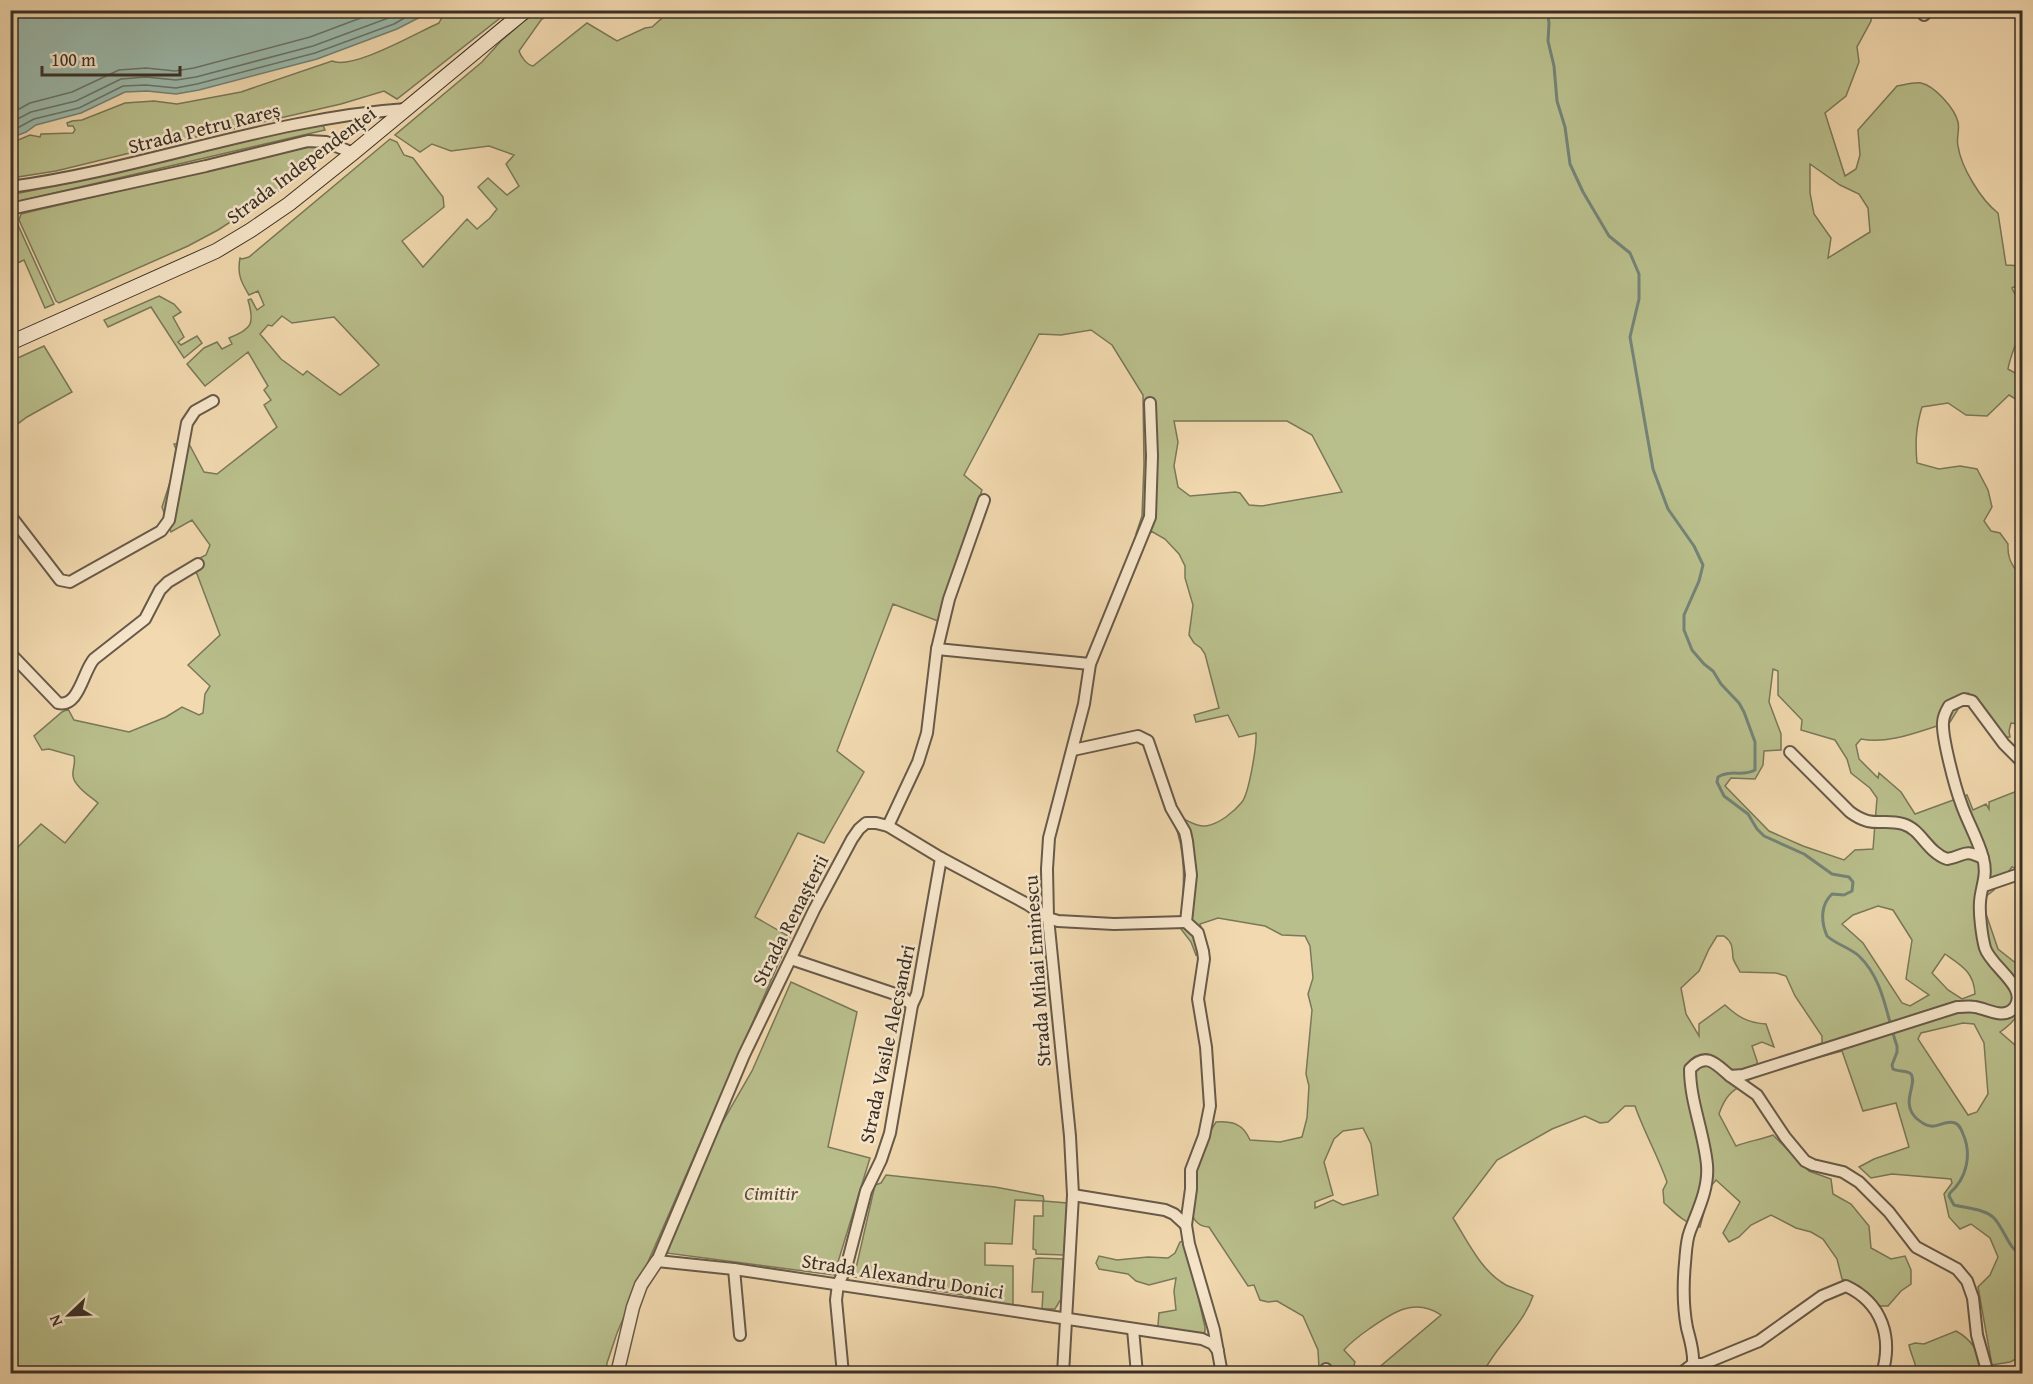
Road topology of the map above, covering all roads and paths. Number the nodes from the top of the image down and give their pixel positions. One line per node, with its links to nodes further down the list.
1 (526, 10): 2 (main road, Strada Independenței)
2 (406, 109): 3 (main road, Strada Independenței); 4 (street, Strada Petru Rareș)
3 (353, 153): 5 (street); 6 (main road, Strada Independenței)
4 (10, 187)
5 (10, 209)
6 (10, 343)
7 (213, 401): 10 (street)
8 (1150, 403): 14 (street, Strada Mihai Eminescu)
9 (984, 500): 12 (street)
10 (10, 515)
11 (198, 564): 13 (street)
12 (938, 649): 14 (street); 18 (street)
13 (10, 653)
14 (1090, 664): 15 (street, Strada Mihai Eminescu)
15 (1073, 750): 23 (street, Strada Mihai Eminescu); 26 (street)
16 (1790, 753): 20 (street)
17 (2022, 762): 20 (street)
18 (888, 826): 19 (street); 27 (street, Strada Renașterii)
19 (941, 858): 24 (street); 28 (street, Strada Vasile Alecsandri)
20 (1983, 858): 22 (street)
21 (2022, 873): 22 (street)
22 (1984, 886): 29 (street)
23 (1047, 897): 24 (street); 25 (street, Strada Mihai Eminescu)
24 (1027, 904): 25 (street)
25 (1048, 918): 26 (street); 30 (street, Strada Mihai Eminescu)
26 (1186, 922): 31 (street)
27 (791, 959): 28 (street); 32 (street, Strada Renașterii)
28 (912, 1005): 34 (street, Strada Vasile Alecsandri)
29 (1730, 1077): 39 (street); 47 (street)
30 (1073, 1195): 31 (street); 35 (street, Strada Mihai Eminescu)
31 (1186, 1225): 38 (street)
32 (657, 1261): 33 (street, Strada Alexandru Donici); 40 (street, Strada Renașterii)
33 (734, 1269): 34 (street, Strada Alexandru Donici); 37 (street)
34 (838, 1284): 35 (street, Strada Alexandru Donici); 41 (street, Strada Vasile Alecsandri)
35 (1067, 1320): 36 (street, Strada Alexandru Donici); 42 (street, Strada Mihai Eminescu)
36 (1133, 1329): 38 (street, Strada Alexandru Donici); 43 (street)
37 (740, 1335)
38 (1218, 1351): 44 (street)
39 (1696, 1369): 45 (street); 46 (street)
40 (617, 1374)
41 (843, 1374)
42 (1063, 1374)
43 (1137, 1374)
44 (1222, 1374)
45 (1680, 1374)
46 (1882, 1374)
47 (1988, 1374)

